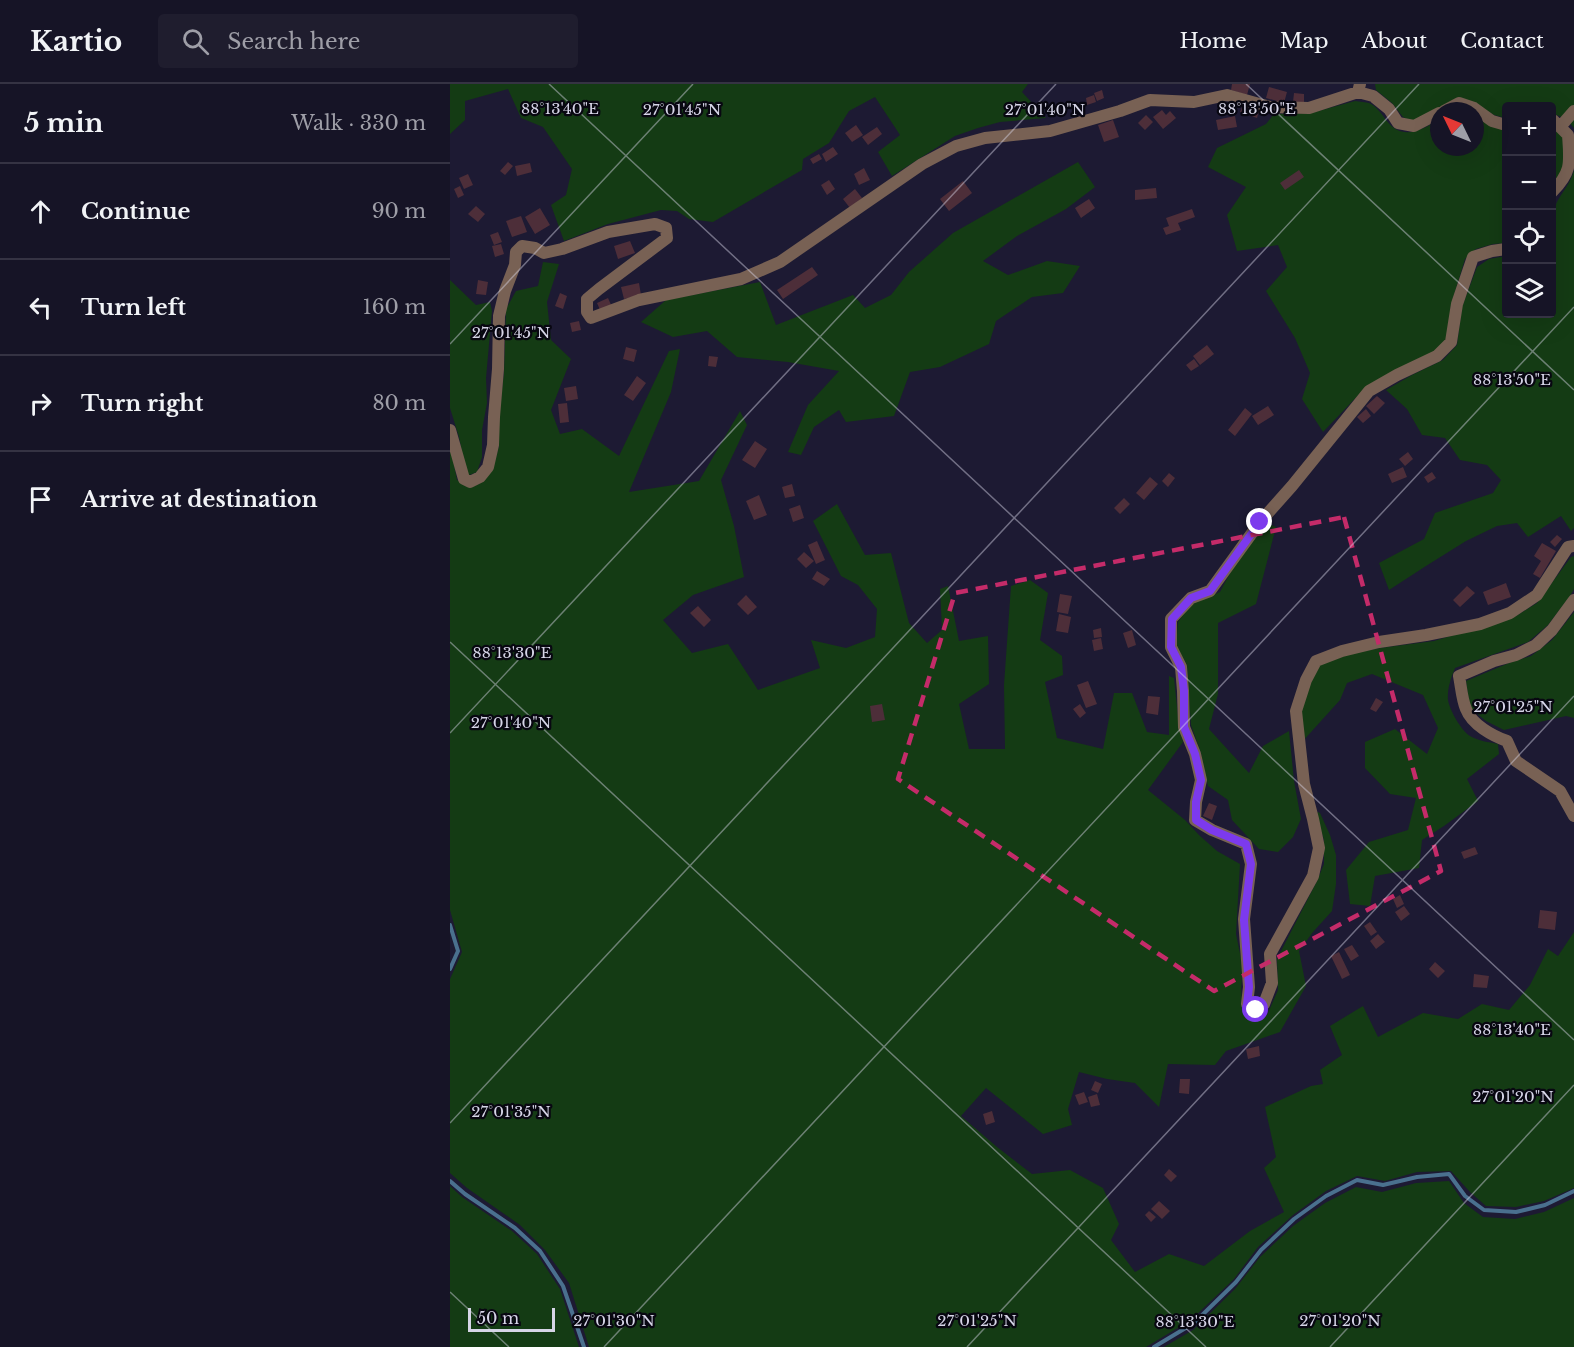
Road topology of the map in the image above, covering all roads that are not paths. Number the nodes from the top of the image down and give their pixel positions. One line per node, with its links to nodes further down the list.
1 (1359, 88): 4 (street); 9 (street)
2 (1574, 111): 6 (street)
3 (1484, 116): 5 (street)
4 (1430, 118)
5 (1502, 124)
6 (1556, 124): 7 (street)
7 (1556, 187)
8 (1502, 249): 10 (street)
9 (450, 430)
10 (1574, 546)
11 (1574, 600): 12 (street)
12 (1574, 816)

